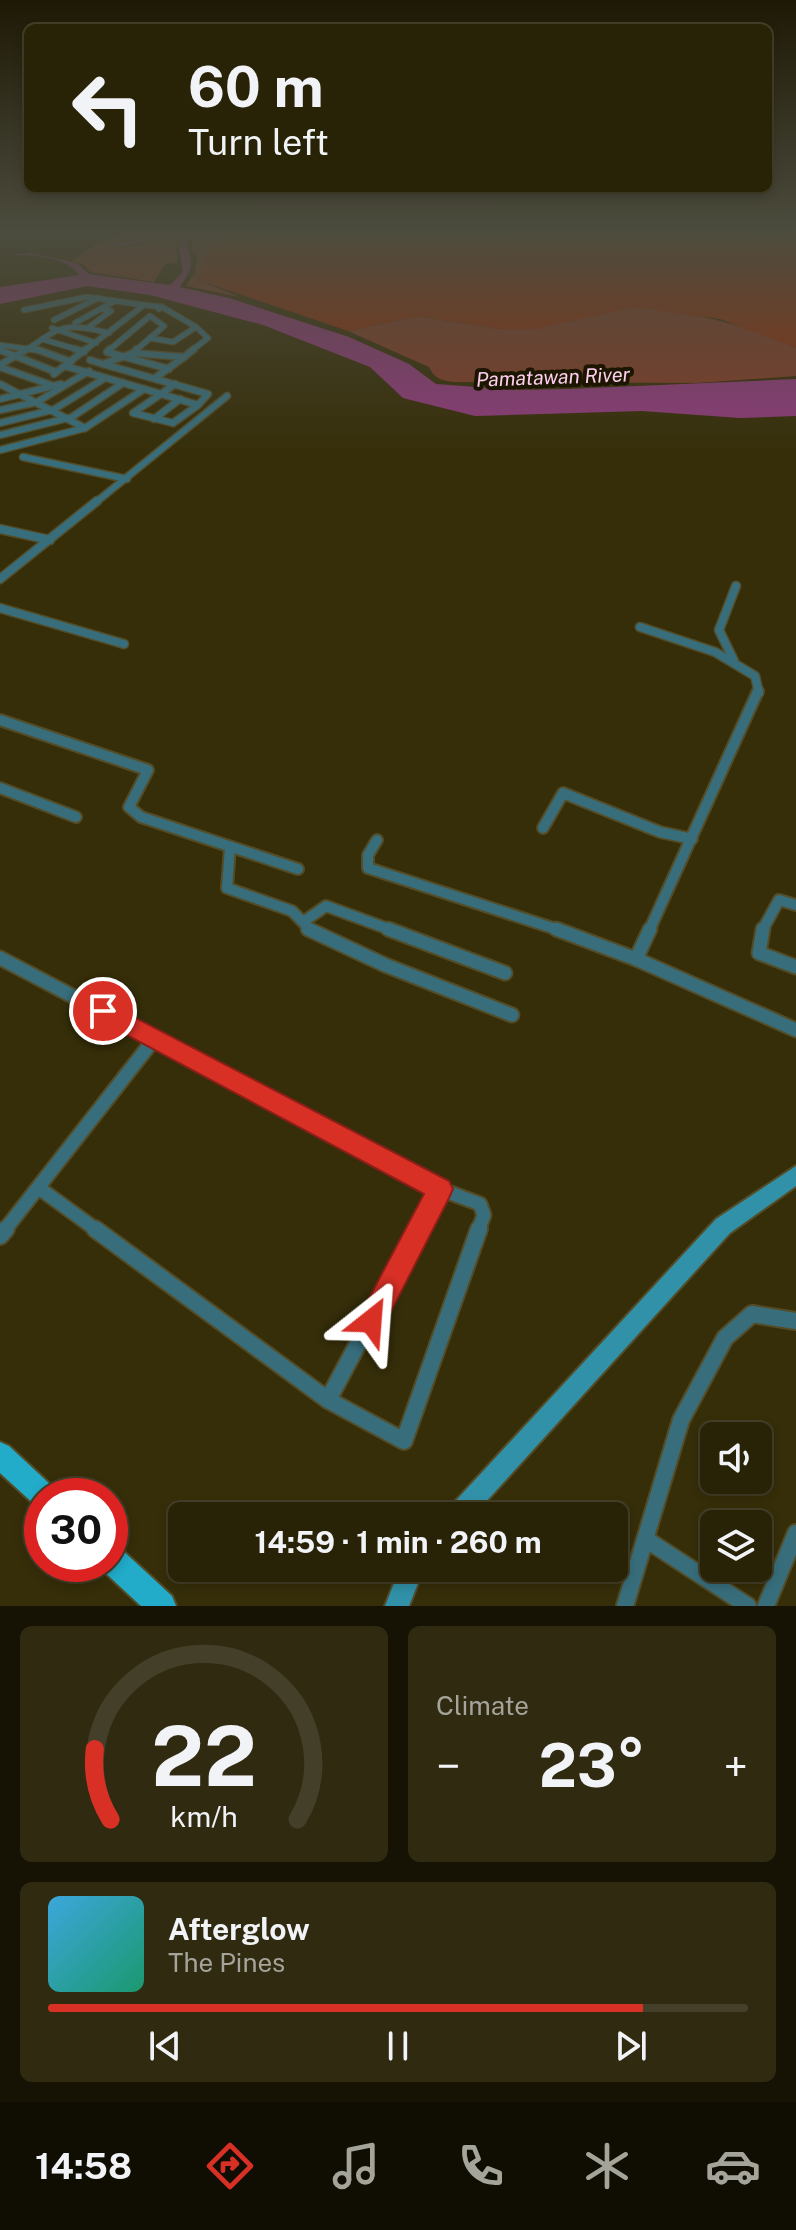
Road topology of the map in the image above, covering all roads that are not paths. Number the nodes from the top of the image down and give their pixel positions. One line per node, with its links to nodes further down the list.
1 (51, 305): 8 (street)
2 (61, 305): 8 (street)
3 (84, 305): 10 (street)
4 (108, 305): 7 (street)
5 (144, 305): 6 (street); 16 (street)
6 (162, 307): 9 (street); 14 (street)
7 (101, 309): 12 (street); 13 (street)
8 (41, 316): 10 (street)
9 (150, 316): 17 (street); 23 (street)
10 (54, 320): 11 (street)
11 (63, 323): 12 (street); 15 (street)
12 (75, 323): 13 (street)
13 (89, 327): 16 (street)
14 (196, 327): 17 (street); 25 (street)
15 (52, 328): 18 (street); 19 (street)
16 (109, 333): 19 (street)
17 (150, 338): 23 (street)
18 (42, 339): 21 (street); 22 (street)
19 (96, 343): 22 (street)
20 (0, 347): 21 (street); 24 (street)
21 (30, 347): 24 (street); 27 (street)
22 (84, 352): 27 (street)
23 (129, 354): 25 (street); 28 (street); 30 (street)
24 (18, 357): 27 (street); 29 (street)
25 (184, 357): 30 (street)
26 (90, 360): 28 (street)
27 (68, 364): 31 (street)
28 (103, 364): 31 (street); 33 (street)
29 (0, 366): 38 (street)
30 (169, 369): 33 (street)
31 (86, 372): 32 (street); 34 (street)
32 (105, 378): 35 (street); 48 (street)
33 (155, 378): 37 (street)
34 (71, 382): 38 (street); 45 (street)
35 (123, 383): 39 (street); 49 (street)
36 (0, 384): 40 (street)
37 (175, 384): 41 (street); 46 (street)
38 (53, 386): 40 (street)
39 (144, 389): 41 (street); 52 (street)
40 (23, 393): 43 (street); 45 (street)
41 (160, 394): 44 (street); 50 (street)
42 (227, 396): 56 (street)
43 (0, 399)
44 (180, 399): 46 (street); 50 (street)
45 (37, 402): 47 (street); 48 (street)
46 (198, 405): 50 (street)
47 (0, 410)
48 (53, 410): 49 (street); 51 (street)
49 (68, 419): 52 (street); 53 (street)
50 (154, 419)
51 (0, 423)
52 (85, 428): 54 (street)
53 (0, 435)
54 (0, 450)
55 (23, 457): 56 (street)
56 (127, 479): 58 (street)
57 (0, 529): 58 (street)
58 (50, 540): 59 (street)
59 (0, 579)
60 (736, 586): 64 (street)
61 (0, 608): 63 (street)
62 (640, 627): 64 (street)
63 (124, 644)
64 (735, 662): 69 (street)
65 (0, 720): 71 (street)
66 (0, 788): 67 (street)
67 (76, 817)
68 (543, 828): 69 (street)
69 (692, 839): 76 (street)
70 (377, 840): 76 (street)
71 (230, 847): 72 (street); 74 (street)
72 (298, 869)
73 (796, 905): 77 (street)
74 (303, 922): 78 (street); 79 (street)
75 (0, 958): 81 (street)
76 (636, 959): 80 (street)
77 (796, 967)
78 (505, 973)
79 (512, 1015)
80 (796, 1030)
81 (155, 1038): 83 (street); 84 (street)
82 (796, 1175): 90 (street)
83 (39, 1188): 85 (street); 87 (street)
84 (440, 1189): 87 (street); 87 (street)
85 (0, 1236)
86 (796, 1321): 92 (street)
87 (328, 1400)
88 (0, 1455): 89 (main road)
89 (25, 1478)
90 (470, 1502)
91 (796, 1533): 99 (street)
92 (647, 1540): 97 (street); 98 (street)
93 (128, 1575): 95 (main road)
94 (406, 1582): 96 (street)
95 (162, 1606)
96 (397, 1606)
97 (625, 1606)
98 (748, 1606)
99 (766, 1606)

